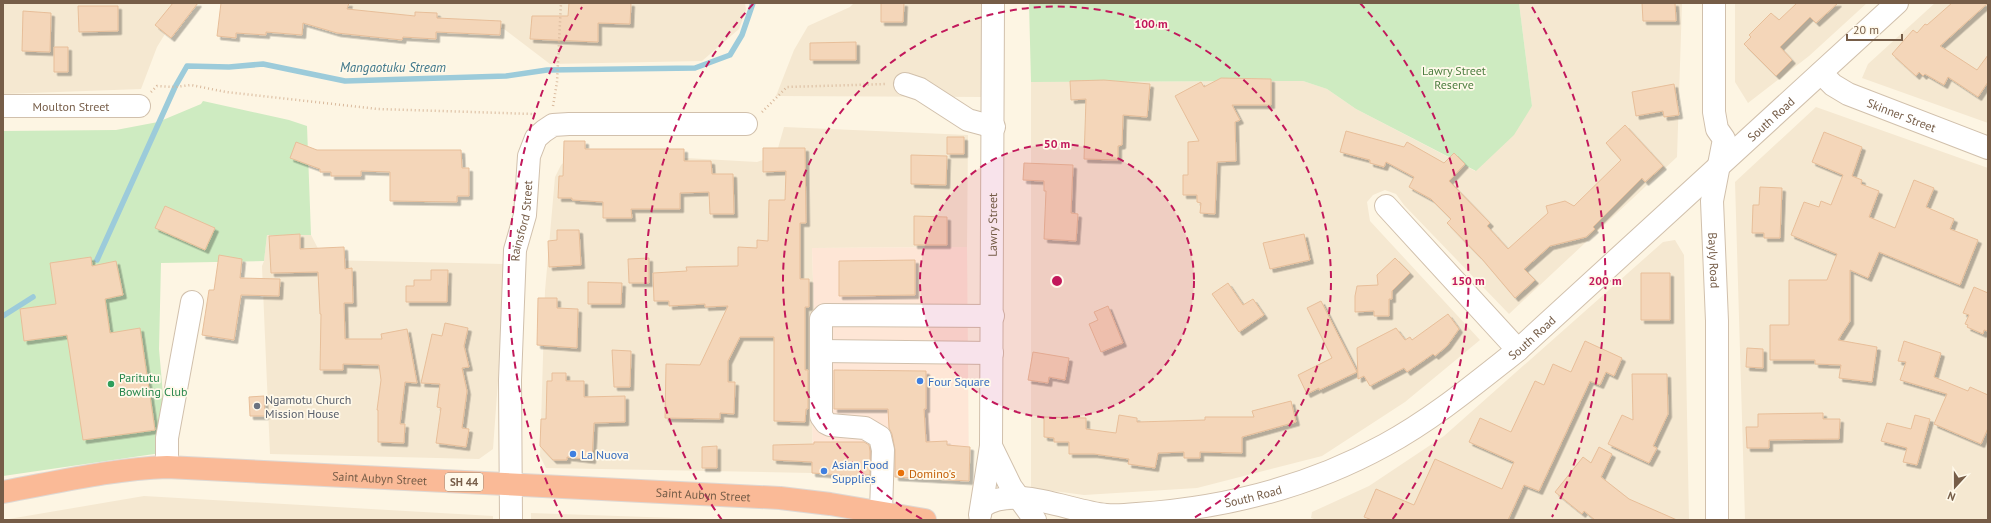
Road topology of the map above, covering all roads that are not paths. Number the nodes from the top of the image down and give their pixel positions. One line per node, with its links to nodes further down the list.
1 (993, 3): 9 (street, Lawry Street)
2 (1714, 3): 11 (street, Bayly Road)
3 (1897, 3): 4 (street, South Road)
4 (1821, 73): 10 (street, Skinner Street); 11 (street, South Road)
5 (905, 84): 9 (street)
6 (3, 106): 7 (street, Moulton Street)
7 (139, 106)
8 (746, 124): 20 (street, Rainsford Street)
9 (994, 127): 14 (street, Lawry Street)
10 (1988, 148)
11 (1718, 166): 15 (street, South Road); 30 (street, Bayly Road)
12 (1386, 206): 15 (street)
13 (192, 302): 19 (street)
14 (993, 316): 16 (street); 17 (street, Lawry Street)
15 (1518, 350): 23 (street, South Road)
16 (821, 351): 17 (street); 24 (street)
17 (992, 353): 18 (street, Lawry Street)
18 (991, 446): 22 (street, Lawry Street); 25 (street, Lawry Street)
19 (167, 467): 20 (highway, Saint Aubyn Street / SH 44); 21 (highway, Saint Aubyn Street / SH 44)
20 (511, 484): 24 (highway, Saint Aubyn Street / SH 44); 26 (street, Rainsford Street)
21 (3, 492)
22 (1018, 497): 23 (street, South Road); 25 (street, South Road); 28 (street, Lawry Street)
23 (1084, 511): 29 (street, South Road)
24 (881, 512): 27 (highway, Saint Aubyn Street / SH 44)
25 (981, 513)
26 (511, 520)
27 (925, 520)
28 (1035, 520)
29 (1051, 520)
30 (1717, 520)

